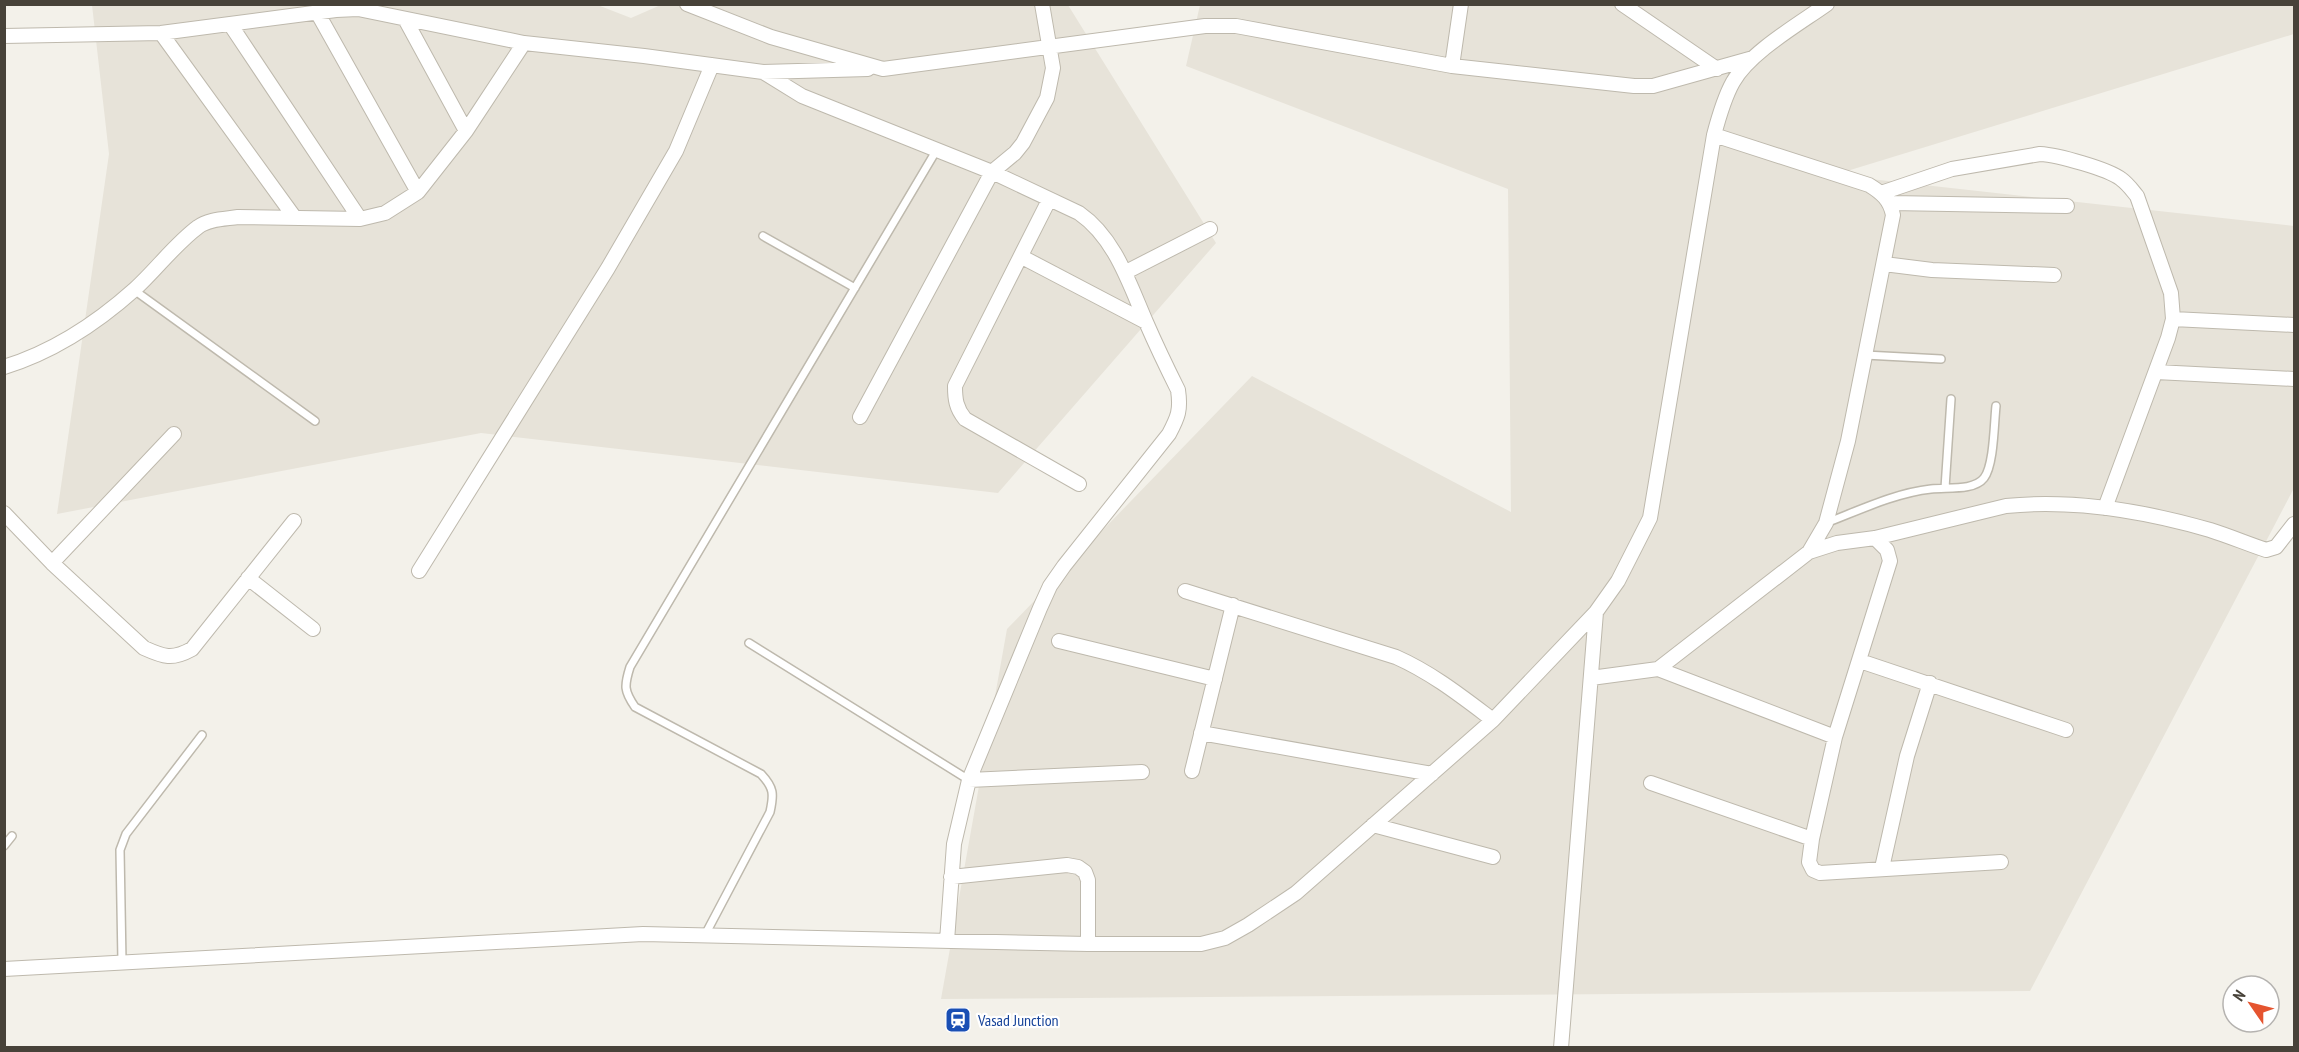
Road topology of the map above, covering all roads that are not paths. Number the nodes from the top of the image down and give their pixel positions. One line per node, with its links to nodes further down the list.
1 (687, 4): 16 (street)
2 (1042, 4): 12 (street)
3 (1461, 4): 15 (street)
4 (1622, 4): 17 (street)
5 (1827, 4): 13 (street)
6 (317, 12): 7 (street); 8 (street); 23 (street)
7 (405, 19): 11 (street); 19 (street)
8 (230, 24): 9 (street); 29 (street)
9 (161, 33): 10 (street); 28 (street)
10 (4, 36)
11 (524, 44): 14 (street); 19 (street)
12 (1048, 47): 15 (street); 16 (street); 22 (street)
13 (1755, 58): 17 (street); 20 (street)
14 (712, 65): 18 (street); 61 (street)
15 (1452, 66): 17 (street)
16 (883, 69): 18 (street)
17 (1717, 69)
18 (763, 72): 21 (street)
19 (466, 131): 23 (street)
20 (1714, 135): 24 (street); 65 (street)
21 (936, 151): 22 (street); 36 (lane)
22 (992, 172): 25 (street); 48 (street)
23 (418, 192): 29 (street)
24 (1881, 192): 26 (street); 38 (street)
25 (1049, 200): 32 (street); 34 (street)
26 (1891, 203): 27 (street); 33 (street)
27 (2067, 206)
28 (295, 218): 29 (street); 37 (street)
29 (360, 219)
30 (1210, 229): 34 (street)
31 (763, 236): 36 (lane)
32 (1022, 256): 39 (street); 51 (street)
33 (1884, 264): 35 (street); 41 (street)
34 (1125, 272): 39 (street)
35 (2055, 274)
36 (855, 288): 92 (lane)
37 (134, 290): 43 (street); 49 (lane)
38 (2173, 319): 40 (street); 44 (street)
39 (1146, 322): 82 (street)
40 (2295, 325)
41 (1866, 356): 42 (lane); 56 (street)
42 (1941, 359)
43 (4, 367)
44 (2156, 372): 45 (street); 53 (street)
45 (2295, 379)
46 (1951, 399): 52 (lane)
47 (1996, 406): 52 (lane)
48 (860, 417)
49 (315, 421)
50 (174, 434): 60 (street)
51 (1079, 484)
52 (1945, 488): 56 (lane)
53 (2105, 508): 57 (street); 58 (street)
54 (4, 513): 60 (street)
55 (294, 521): 62 (street)
56 (1826, 523): 59 (street)
57 (2295, 525)
58 (1875, 538): 59 (street); 69 (street)
59 (1809, 552): 70 (street)
60 (52, 563): 62 (street)
61 (419, 572)
62 (248, 579): 66 (street)
63 (1185, 591): 64 (street)
64 (1233, 605): 72 (street); 74 (street)
65 (1596, 612): 71 (street); 74 (street)
66 (313, 629)
67 (1059, 640): 72 (street)
68 (749, 643): 82 (lane)
69 (1860, 661): 73 (street); 78 (street)
70 (1658, 669): 71 (street); 78 (street)
71 (1591, 678): 97 (street)
72 (1215, 679): 76 (street)
73 (1930, 683): 75 (street); 90 (street)
74 (1493, 720): 81 (street)
75 (2066, 730)
76 (1201, 734): 80 (street); 81 (street)
77 (202, 735): 95 (lane)
78 (1835, 737): 86 (street)
79 (1142, 771): 82 (street)
80 (1192, 771)
81 (1432, 774): 84 (street)
82 (969, 780): 91 (street)
83 (1651, 783): 86 (street)
84 (1373, 825): 88 (street); 94 (street)
85 (12, 836): 87 (lane)
86 (1812, 839): 90 (street)
87 (4, 846)
88 (1493, 857)
89 (2001, 862): 90 (street)
90 (1882, 868)
91 (951, 877): 93 (street); 94 (street)
92 (705, 935): 93 (street); 95 (street)
93 (947, 942): 94 (street)
94 (1088, 944)
95 (122, 962): 96 (street)
96 (4, 969)
97 (1561, 1047)

